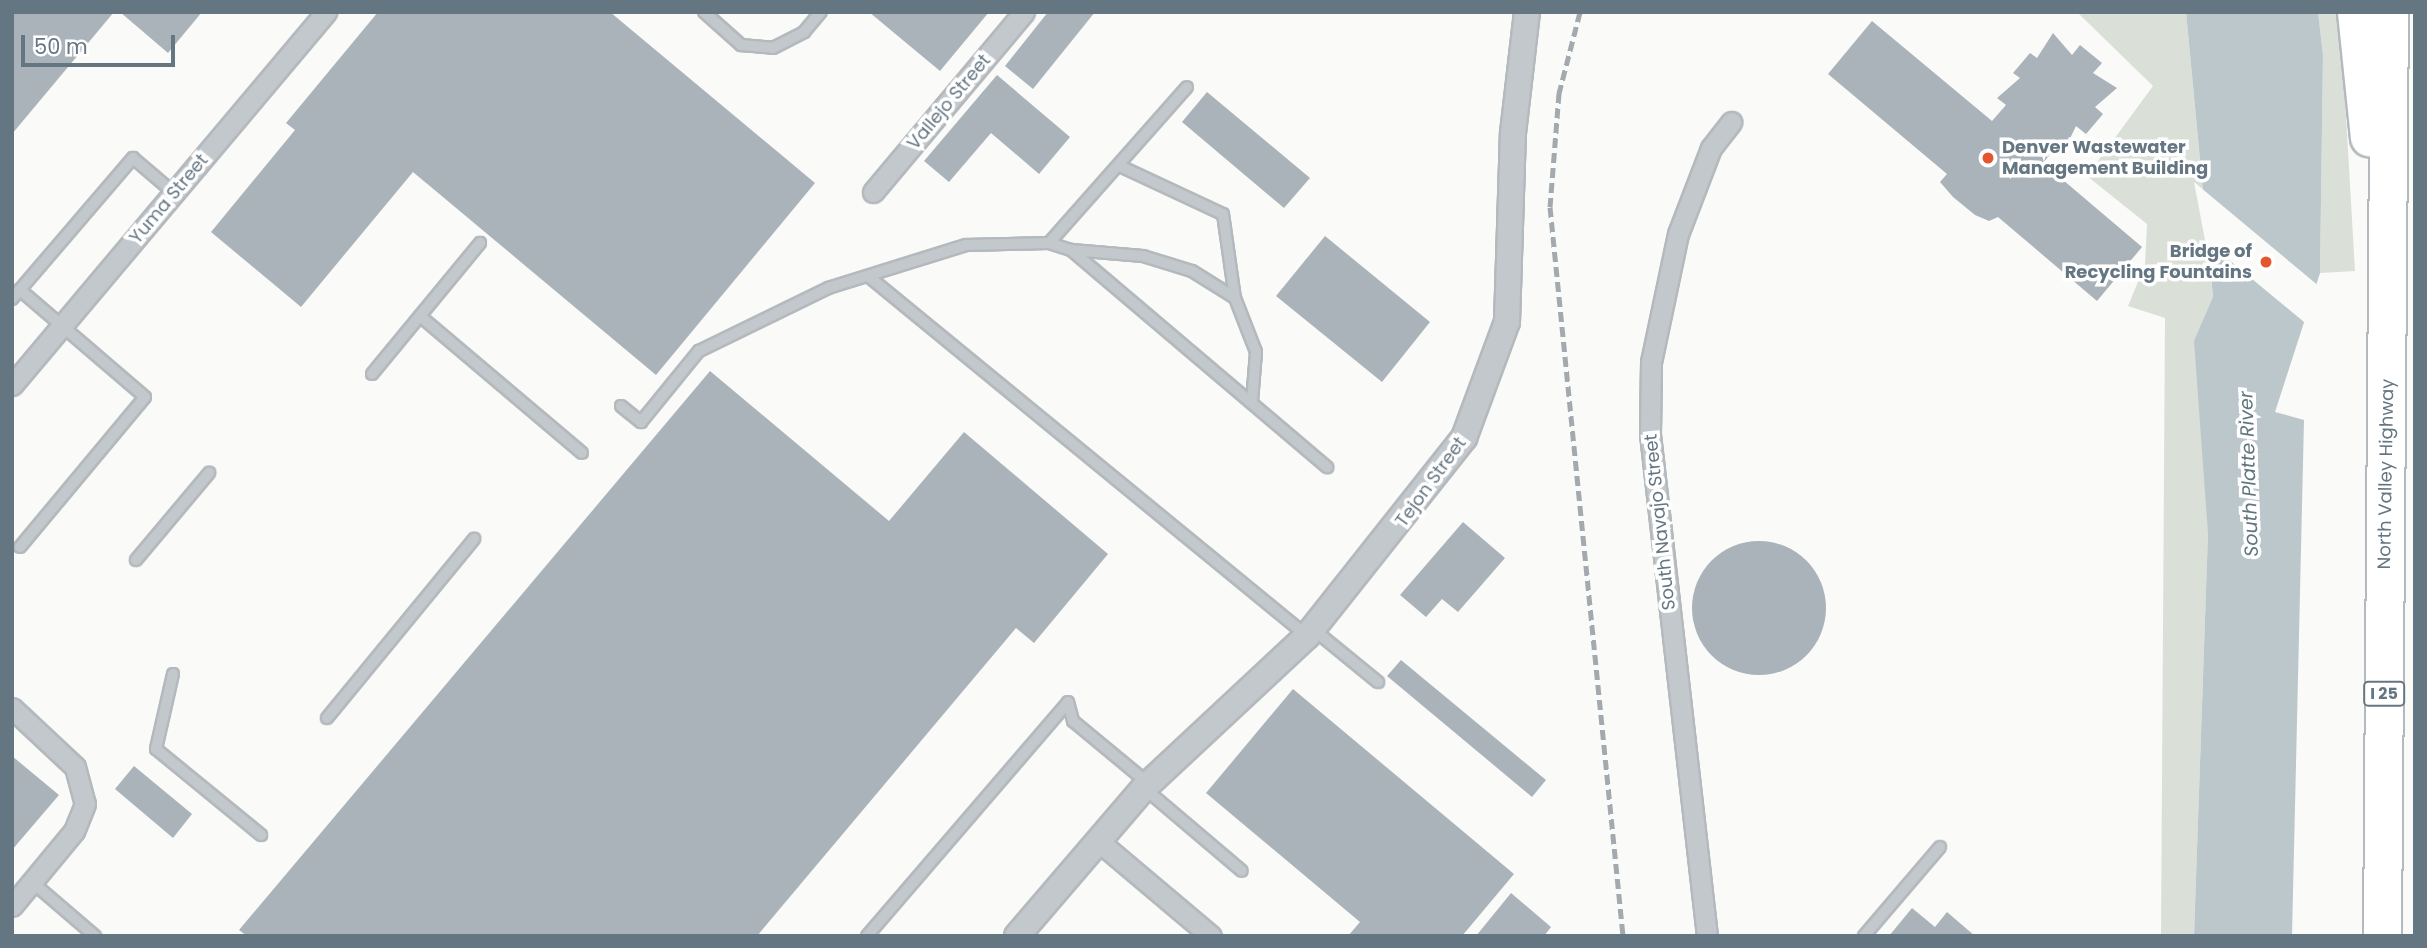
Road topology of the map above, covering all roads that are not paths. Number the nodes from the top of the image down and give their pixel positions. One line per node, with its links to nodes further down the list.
1 (326, 12): 12 (street, Yuma Street)
2 (704, 12): 3 (lane)
3 (821, 12)
4 (1024, 12): 11 (street, Vallejo Street)
5 (1527, 12): 33 (street, Tejon Street)
6 (2356, 12): 26 (highway)
7 (2389, 12): 26 (highway, North Valley Highway / I 25)
8 (1187, 87): 10 (lane)
9 (1731, 122): 49 (street, South Navajo Street)
10 (1122, 167): 14 (lane); 18 (lane)
11 (873, 192)
12 (174, 193): 17 (lane); 21 (street, Yuma Street)
13 (480, 243): 20 (lane)
14 (1049, 243): 15 (lane); 16 (lane)
15 (1072, 250): 18 (lane); 24 (lane)
16 (868, 276): 25 (lane); 33 (lane)
17 (20, 290): 19 (lane); 21 (lane)
18 (1235, 298): 24 (lane)
19 (12, 299)
20 (420, 316): 22 (lane); 27 (lane)
21 (61, 326): 23 (street, Yuma Street); 31 (lane)
22 (372, 374)
23 (12, 385)
24 (1252, 402): 28 (lane)
25 (621, 406)
26 (2385, 452): 51 (highway, North Valley Highway / I 25)
27 (582, 453)
28 (1327, 467)
29 (209, 473): 32 (lane)
30 (474, 539): 37 (lane)
31 (20, 547)
32 (135, 560)
33 (1310, 633): 35 (lane); 38 (street, Tejon Street)
34 (173, 674): 39 (lane)
35 (1378, 682)
36 (12, 708): 43 (street)
37 (327, 718)
38 (1146, 785): 40 (street, Tejon Street); 42 (lane); 46 (lane)
39 (261, 835)
40 (1097, 840): 47 (street, Tejon Street); 48 (street)
41 (1940, 847): 50 (lane)
42 (1242, 872)
43 (32, 883): 44 (street); 45 (lane)
44 (12, 906)
45 (95, 936)
46 (867, 936)
47 (1017, 936)
48 (1211, 936)
49 (1707, 936)
50 (1864, 936)
51 (2382, 936)

